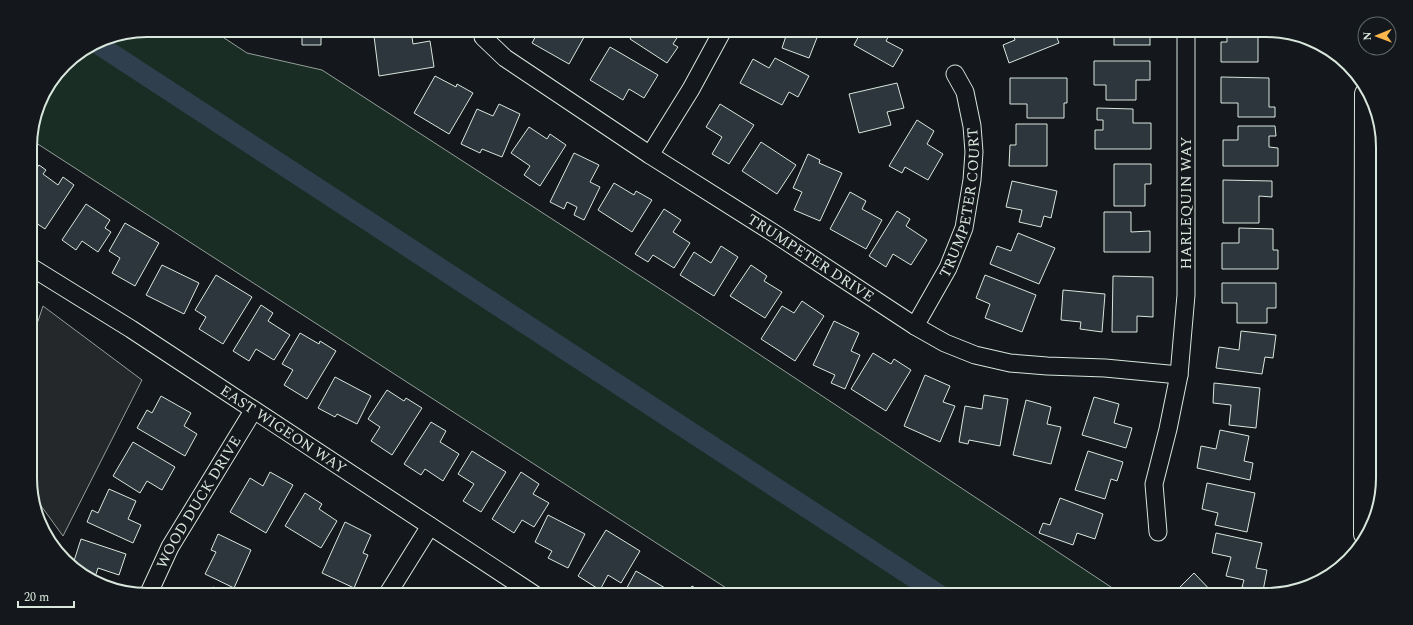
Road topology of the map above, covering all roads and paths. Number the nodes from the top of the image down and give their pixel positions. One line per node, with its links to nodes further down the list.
1 (487, 37): 6 (street, TRUMPETER DRIVE)
2 (719, 37): 6 (street)
3 (1186, 37): 9 (street, HARLEQUIN WAY)
4 (955, 74): 8 (street, TRUMPETER COURT)
5 (1366, 101): 12 (highway)
6 (650, 155): 8 (street, TRUMPETER DRIVE)
7 (37, 271): 10 (street, EAST WIGEON WAY)
8 (915, 326): 9 (street, TRUMPETER DRIVE)
9 (1179, 375): 13 (street, HARLEQUIN WAY)
10 (253, 411): 11 (street, EAST WIGEON WAY); 14 (street, WOOD DUCK DRIVE)
11 (430, 526): 15 (street); 16 (street, EAST WIGEON WAY)
12 (1365, 527)
13 (1158, 532)
14 (151, 588)
15 (391, 588)
16 (524, 588)

